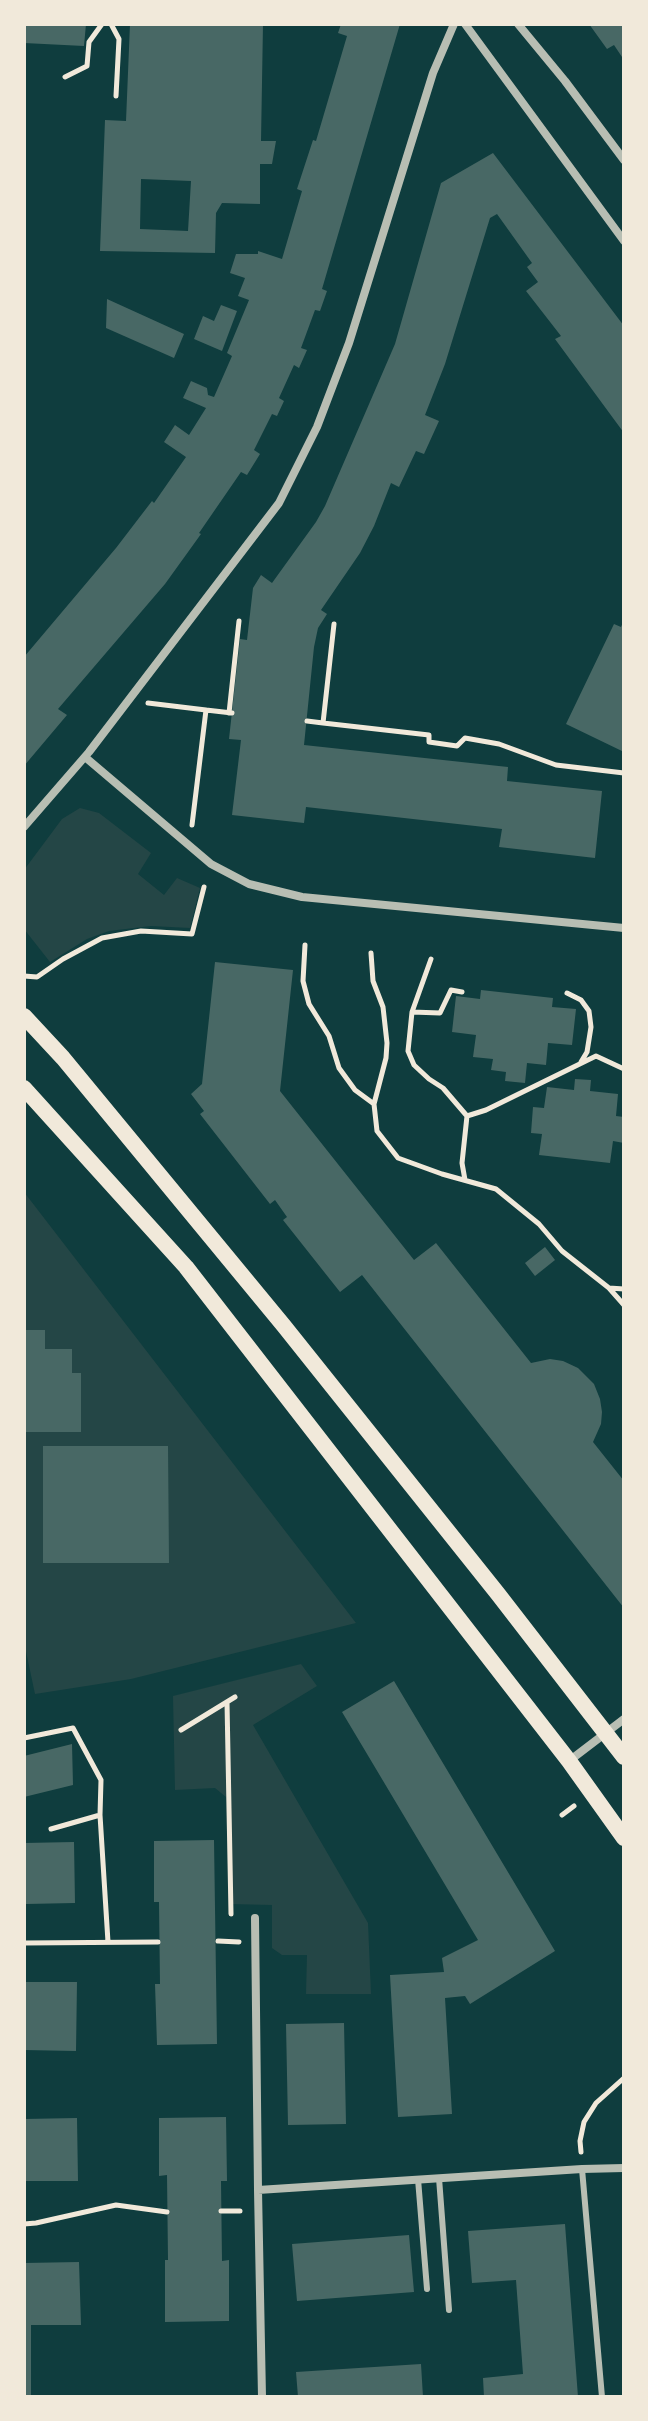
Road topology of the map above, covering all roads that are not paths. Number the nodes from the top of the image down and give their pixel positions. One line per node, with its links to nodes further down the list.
1 (454, 24): 6 (street)
2 (465, 24): 5 (street)
3 (518, 24): 4 (street)
4 (624, 160)
5 (624, 241)
6 (85, 757): 7 (street); 8 (street)
7 (24, 827)
8 (624, 928)
9 (24, 1016): 12 (main road)
10 (24, 1088): 14 (main road)
11 (624, 1719): 12 (street)
12 (606, 1732): 13 (main road); 14 (street)
13 (624, 1757)
14 (569, 1761): 15 (main road)
15 (624, 1838)
16 (255, 1918): 21 (street)
17 (624, 2168): 18 (street)
18 (582, 2169): 19 (street); 25 (lane)
19 (439, 2178): 20 (street); 23 (lane)
20 (418, 2179): 21 (street); 22 (lane)
21 (258, 2190): 24 (street)
22 (427, 2289)
23 (449, 2310)
24 (262, 2397)
25 (602, 2397)

